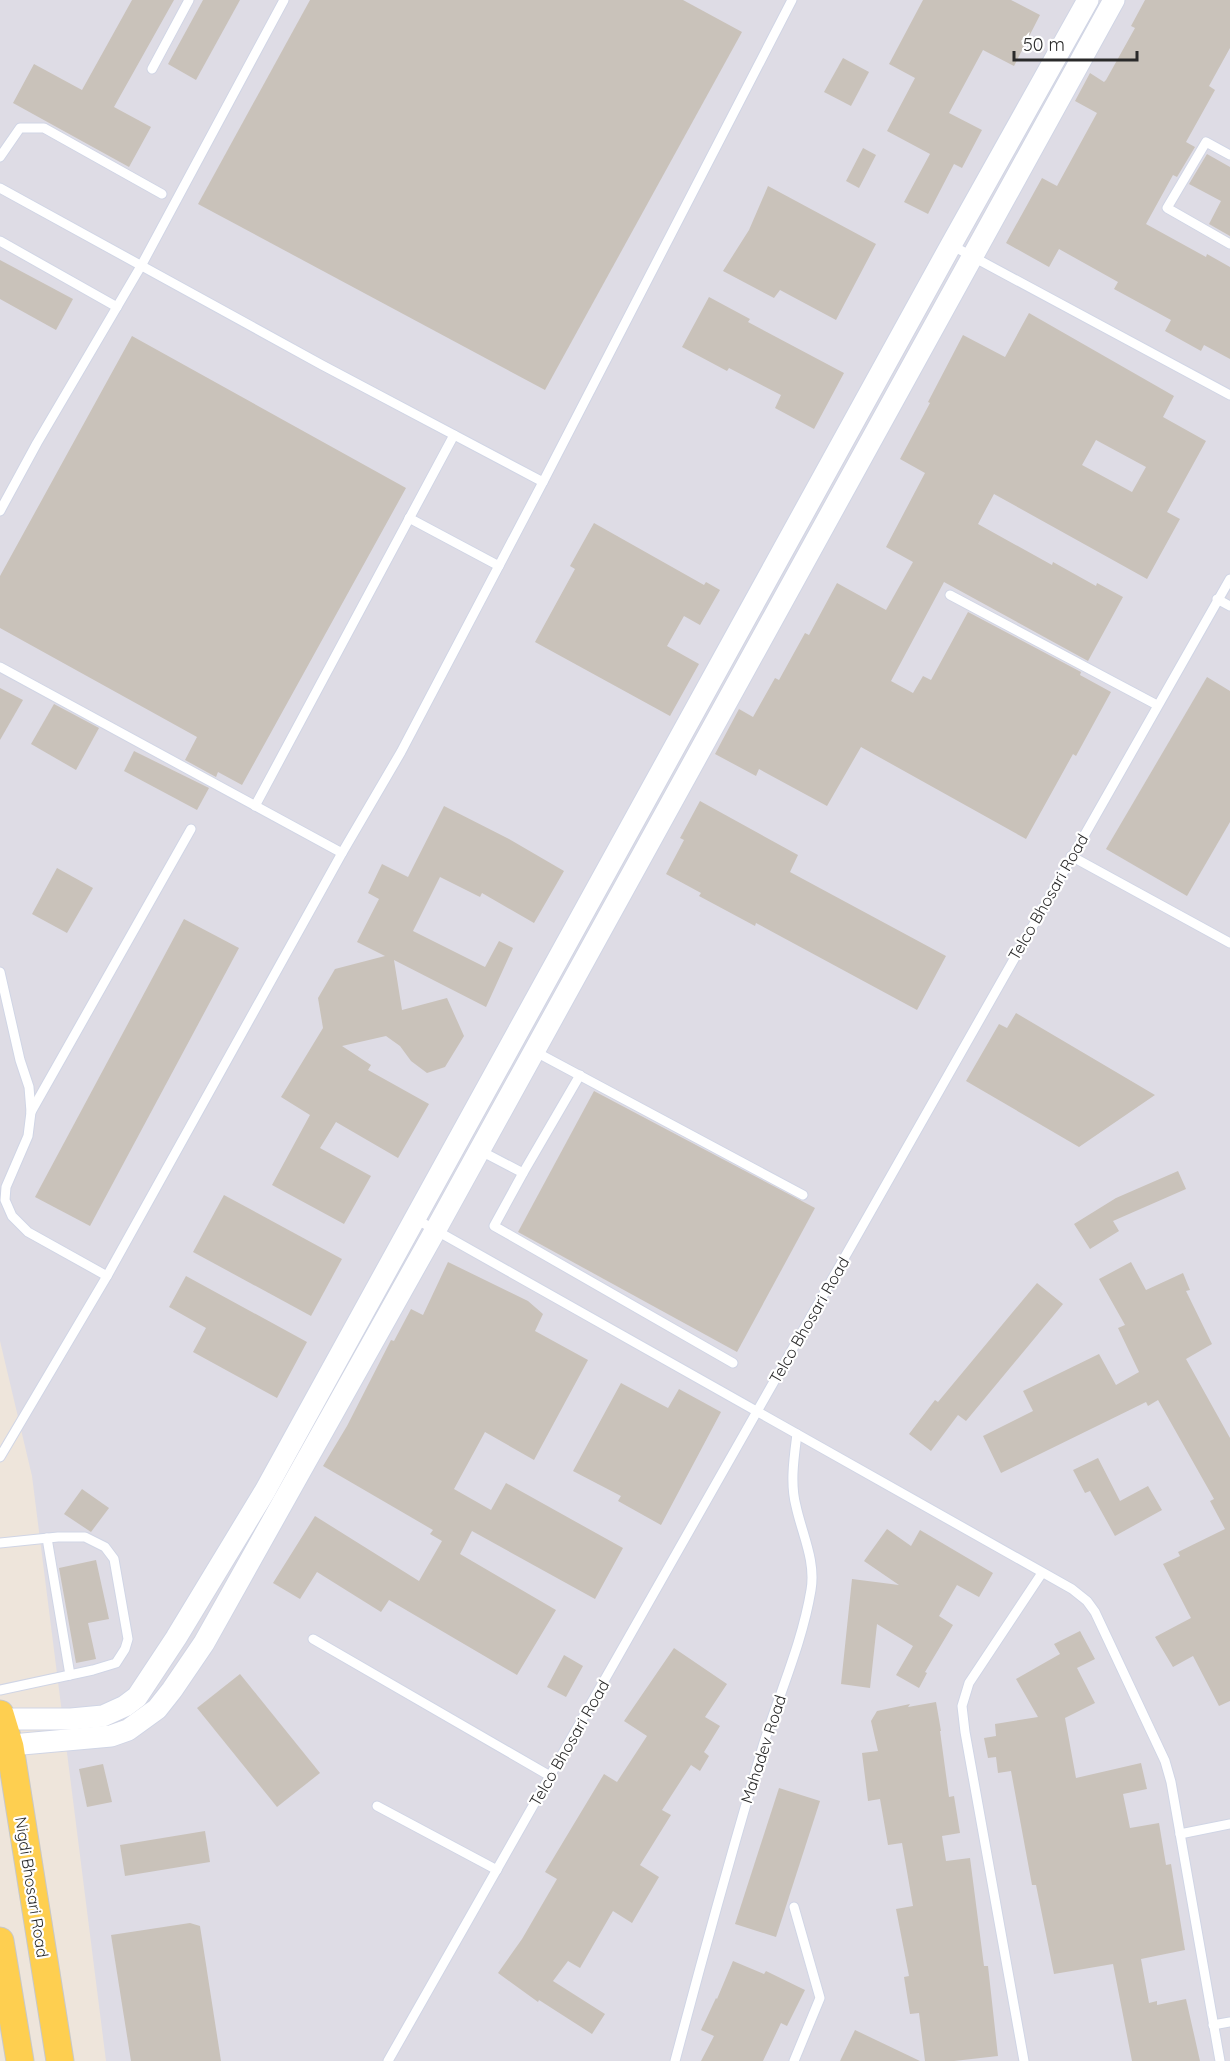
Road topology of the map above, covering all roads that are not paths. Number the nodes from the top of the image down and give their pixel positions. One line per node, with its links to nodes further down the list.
1 (189, 0): 6 (lane)
2 (284, 0): 15 (lane)
3 (792, 0): 19 (lane)
4 (1088, 0): 13 (street)
5 (1114, 0): 14 (street)
6 (152, 69)
7 (1230, 156): 12 (lane)
8 (0, 157): 10 (lane)
9 (0, 188): 15 (lane)
10 (162, 194)
11 (0, 241): 16 (lane)
12 (1230, 244)
13 (951, 245): 14 (lane); 41 (street)
14 (972, 257): 17 (lane); 35 (street)
15 (141, 266): 16 (lane); 18 (lane)
16 (117, 307): 20 (lane)
17 (1230, 395)
18 (454, 435): 19 (lane); 21 (lane)
19 (543, 482): 22 (lane)
20 (0, 511)
21 (409, 518): 22 (lane); 29 (lane)
22 (499, 566): 31 (lane)
23 (1230, 579): 25 (lane, Telco Bhosari Road)
24 (950, 595): 28 (lane)
25 (1217, 599): 26 (lane); 28 (lane, Telco Bhosari Road)
26 (1230, 606)
27 (0, 667): 29 (lane)
28 (1157, 705): 32 (lane, Telco Bhosari Road)
29 (255, 806): 31 (lane)
30 (191, 829): 37 (lane)
31 (342, 853): 43 (lane)
32 (1071, 856): 33 (lane); 45 (lane, Telco Bhosari Road)
33 (1230, 943)
34 (0, 972): 37 (lane)
35 (534, 1051): 36 (lane); 38 (street)
36 (580, 1075): 39 (lane); 40 (lane)
37 (32, 1112): 43 (lane)
38 (479, 1150): 39 (lane); 42 (street)
39 (523, 1173): 44 (lane)
40 (803, 1195)
41 (414, 1218): 42 (lane); 54 (street)
42 (435, 1231): 45 (lane); 55 (street)
43 (107, 1276): 47 (lane)
44 (733, 1364)
45 (757, 1412): 46 (lane); 56 (lane, Telco Bhosari Road)
46 (797, 1434): 50 (lane); 68 (lane, Mahadev Road)
47 (0, 1457)
48 (47, 1538): 49 (lane); 52 (lane); 52 (lane)
49 (0, 1543)
50 (1042, 1573): 59 (lane); 70 (lane)
51 (313, 1639): 56 (lane)
52 (69, 1675): 53 (lane)
53 (0, 1690)
54 (0, 1717): 55 (main road, Nigdi Bhosari Road)
55 (5, 1746): 66 (main road, Nigdi Bhosari Road)
56 (550, 1776): 60 (lane, Telco Bhosari Road)
57 (377, 1806): 60 (lane)
58 (1230, 1824): 59 (lane)
59 (1180, 1834): 64 (lane)
60 (497, 1870): 67 (lane, Telco Bhosari Road)
61 (794, 1907): 69 (lane)
62 (0, 1941): 65 (main road)
63 (1230, 2022): 64 (lane)
64 (1213, 2025): 71 (lane)
65 (20, 2061)
66 (60, 2061)
67 (388, 2061)
68 (675, 2061)
69 (794, 2061)
70 (1024, 2061)
71 (1220, 2061)

